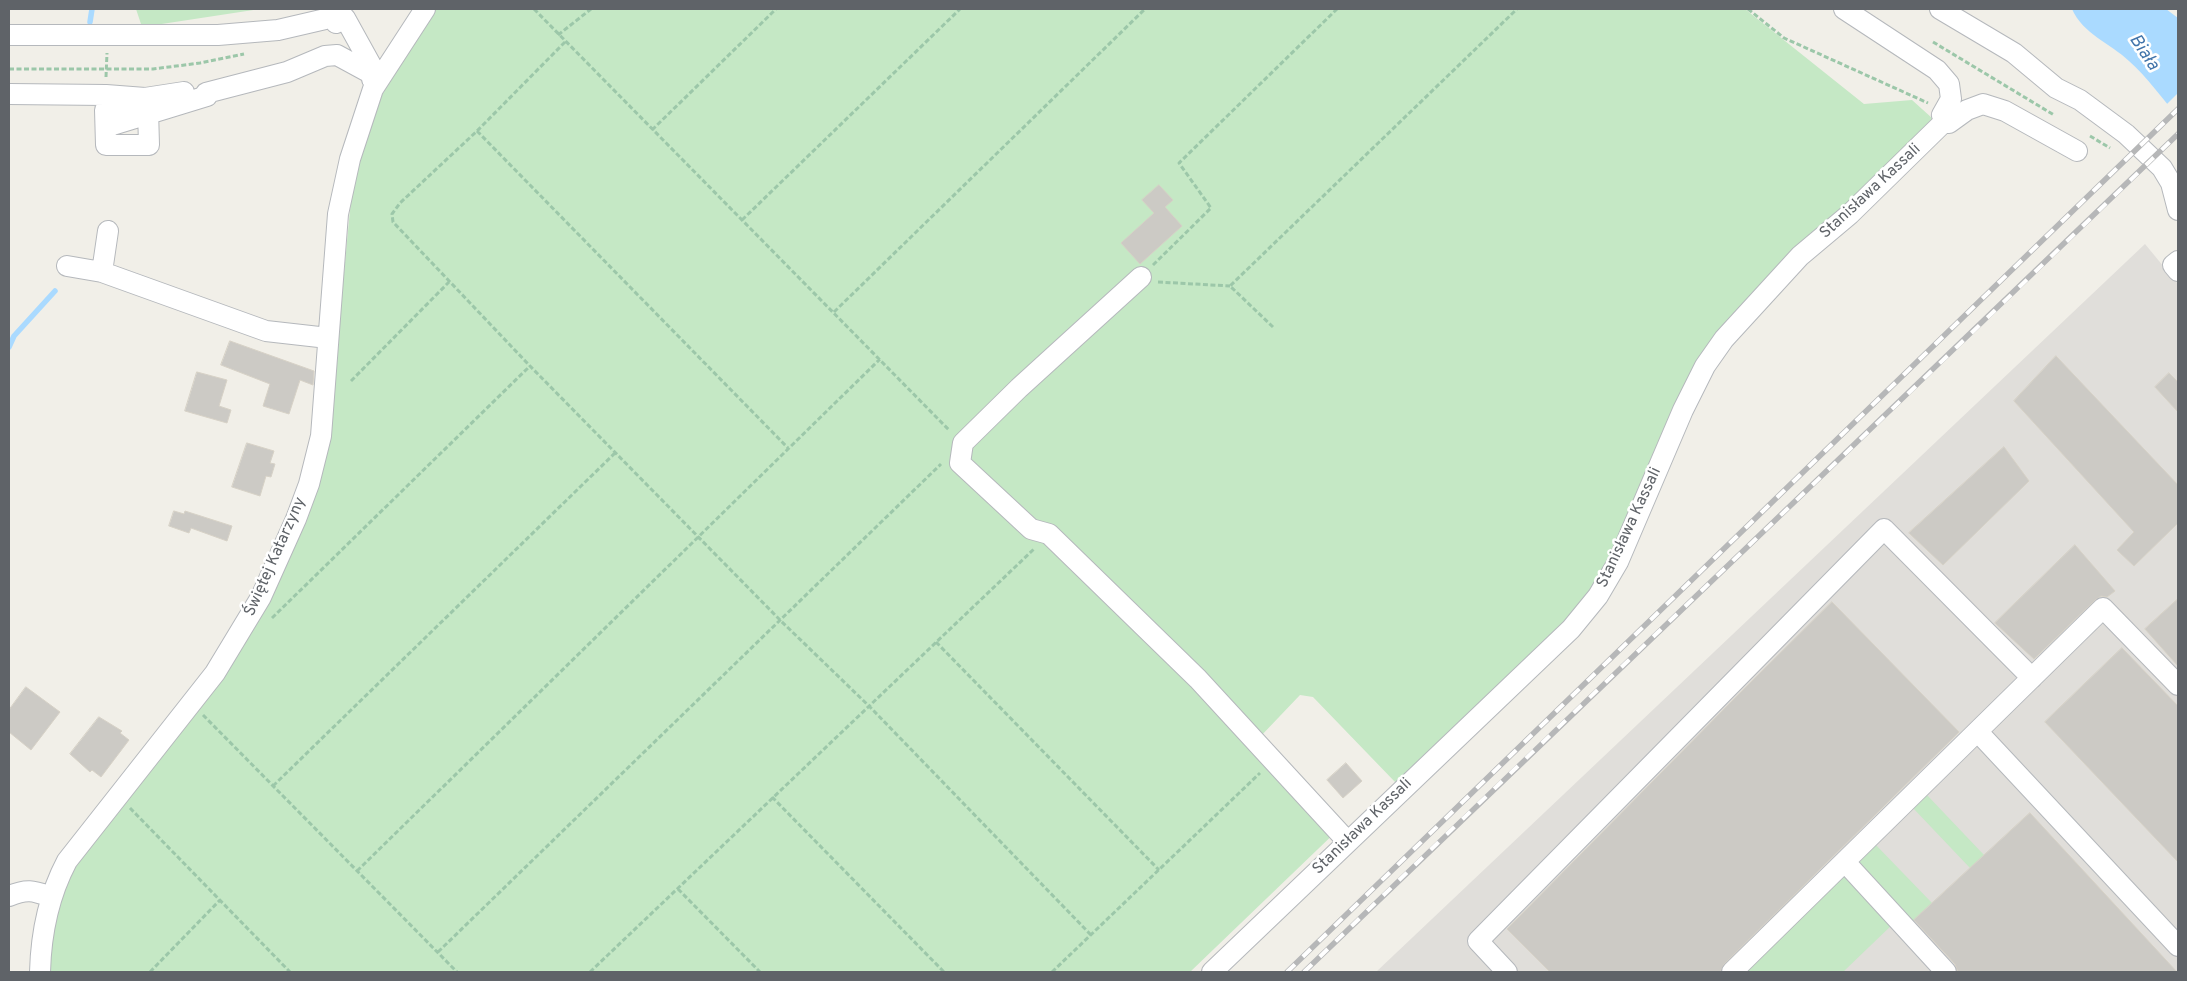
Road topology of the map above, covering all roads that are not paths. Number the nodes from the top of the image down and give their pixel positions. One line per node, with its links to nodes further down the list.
1 (424, 9): 6 (street, Świętej Katarzyny)
2 (1844, 9): 10 (street)
3 (1940, 9): 12 (street)
4 (342, 19): 5 (street); 6 (street)
5 (9, 35)
6 (372, 82): 7 (street); 19 (street, Świętej Katarzyny)
7 (206, 93): 8 (street); 9 (street)
8 (9, 94)
9 (148, 113): 9 (street)
10 (1944, 117): 11 (street); 23 (street, Stanisława Kassali)
11 (2077, 151)
12 (2178, 210)
13 (108, 231): 17 (street)
14 (2178, 261): 16 (street)
15 (66, 266): 17 (street)
16 (2178, 271)
17 (102, 272): 19 (street)
18 (1143, 275): 23 (street)
19 (328, 338): 26 (street, Świętej Katarzyny)
20 (2032, 678): 21 (street); 22 (street); 30 (street)
21 (2178, 685)
22 (1978, 732): 24 (street); 27 (street)
23 (1348, 842): 29 (street, Stanisława Kassali)
24 (1845, 862): 31 (street); 32 (street)
25 (9, 896): 26 (street)
26 (52, 897): 28 (street, Świętej Katarzyny)
27 (2178, 946)
28 (40, 972)
29 (1212, 972)
30 (1507, 972)
31 (1732, 972)
32 (1946, 972)

